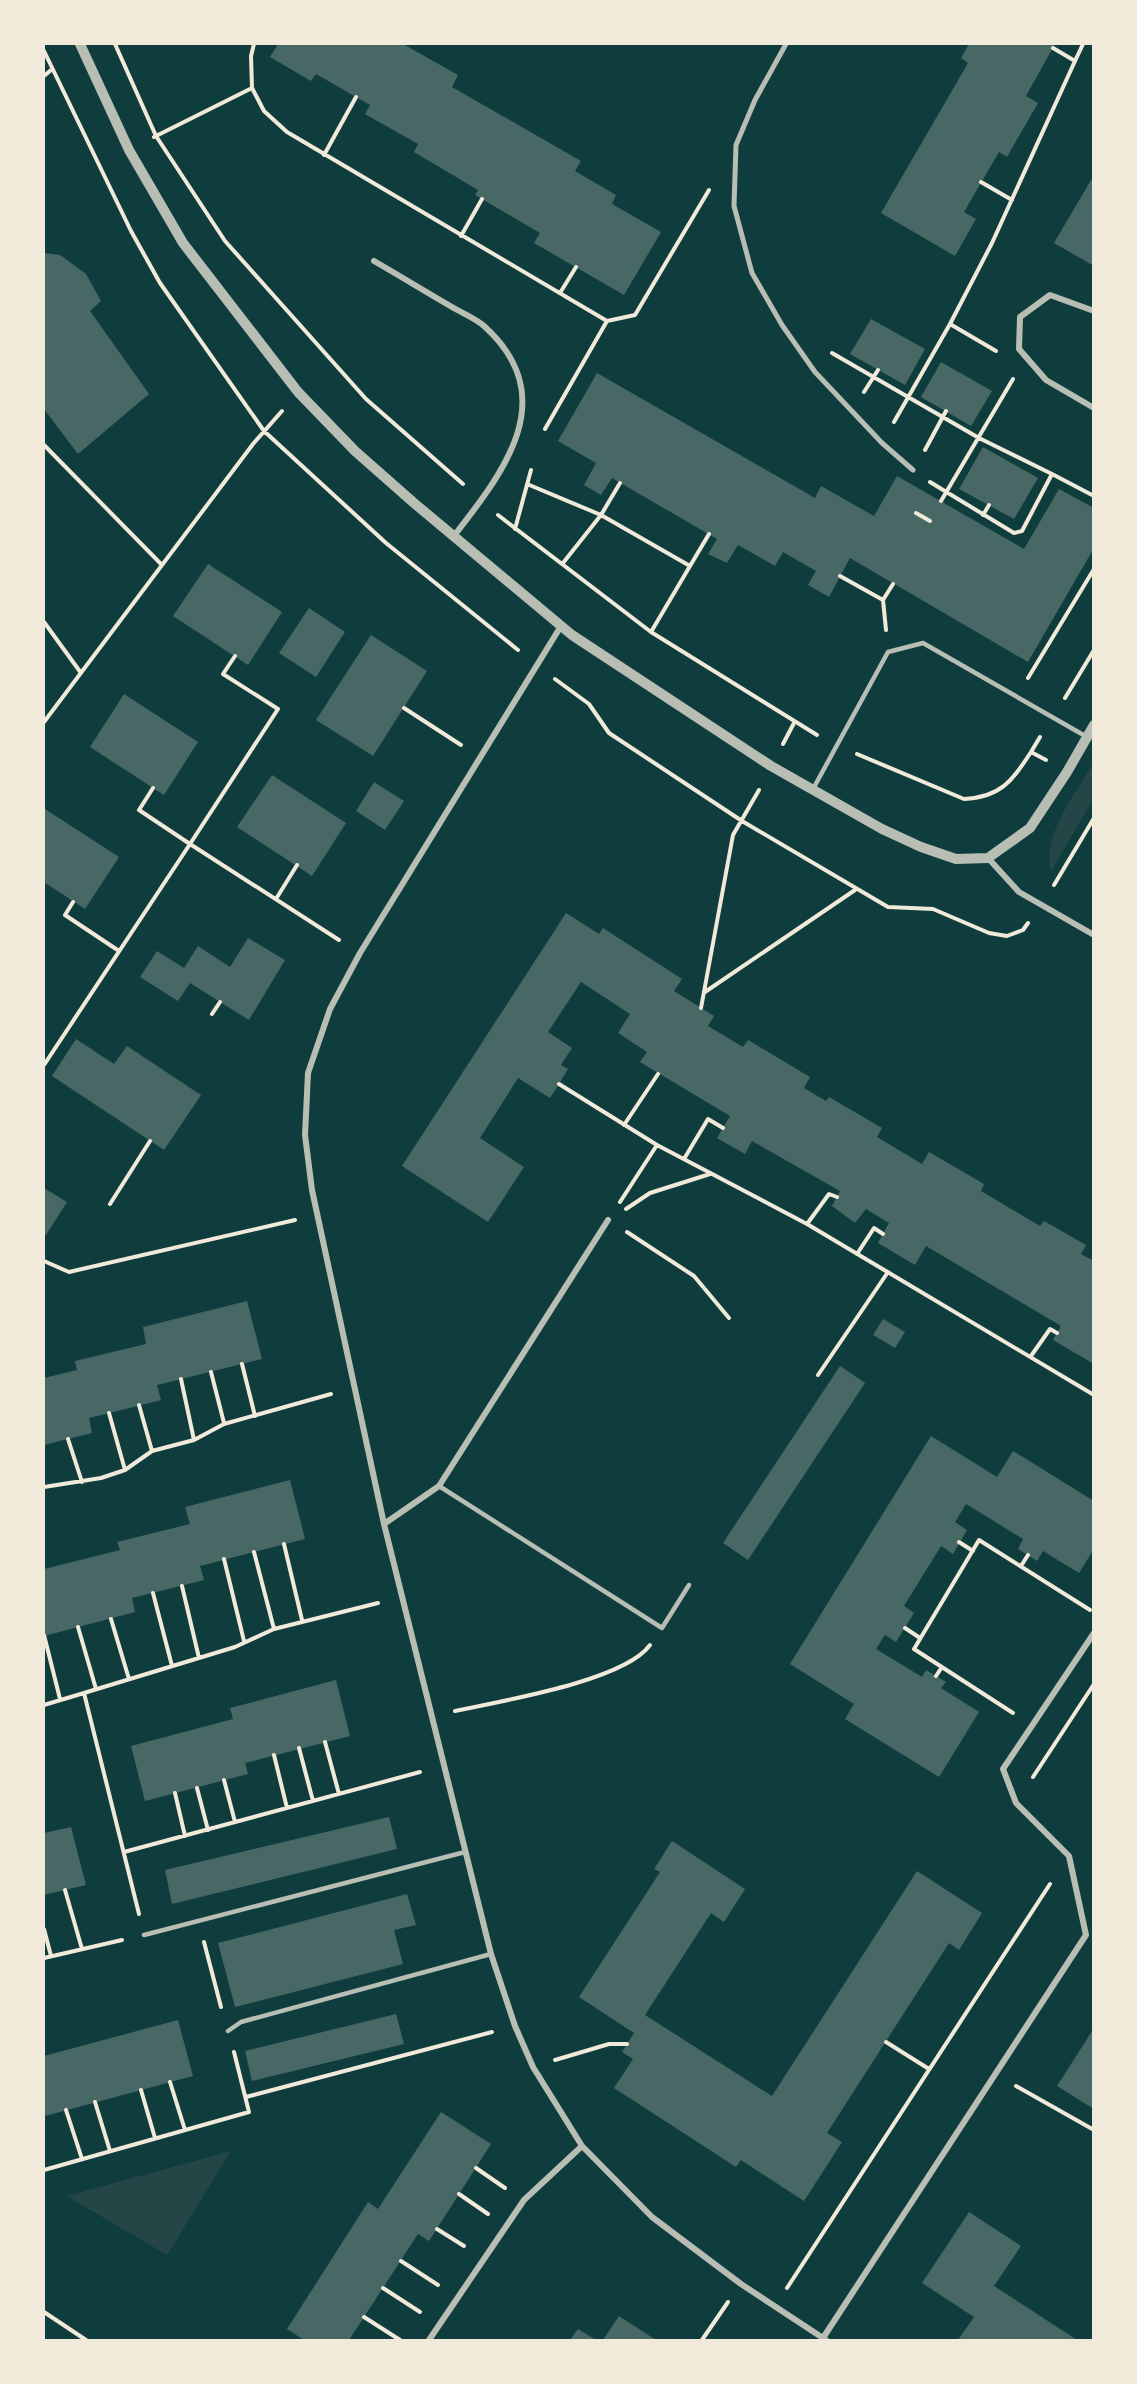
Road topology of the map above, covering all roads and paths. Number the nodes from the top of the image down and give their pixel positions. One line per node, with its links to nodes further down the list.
1 (80, 44): 14 (street)
2 (115, 44): 13 (path)
3 (254, 44): 11 (path)
4 (786, 44): 37 (street)
5 (1083, 44): 8 (path)
6 (1053, 48): 8 (path)
7 (44, 51): 9 (path)
8 (1076, 61): 19 (path)
9 (51, 70): 10 (path); 34 (path)
10 (44, 76)
11 (252, 88): 13 (path); 15 (path)
12 (356, 97): 15 (path)
13 (156, 136): 14 (path); 46 (path)
14 (129, 150): 55 (street)
15 (324, 155): 20 (path)
16 (981, 182): 19 (path)
17 (712, 185): 25 (path)
18 (482, 200): 20 (path)
19 (1012, 201): 26 (path)
20 (461, 236): 23 (path)
21 (374, 261): 46 (street)
22 (576, 267): 23 (path)
23 (560, 293): 25 (path)
24 (1094, 310): 28 (street)
25 (606, 321): 35 (path)
26 (950, 324): 29 (path); 30 (path)
27 (823, 348): 30 (path)
28 (1032, 364): 29 (path); 31 (street)
29 (1021, 365): 36 (path)
30 (908, 396): 33 (path); 37 (path)
31 (1094, 408)
32 (946, 411): 33 (path)
33 (944, 417): 36 (path); 40 (path)
34 (264, 431): 57 (path); 66 (path)
35 (540, 438)
36 (979, 438): 41 (path); 44 (path)
37 (882, 443): 40 (street)
38 (44, 445): 57 (path)
39 (532, 465): 43 (path)
40 (913, 470): 44 (path)
41 (1052, 474): 45 (path); 51 (path)
42 (620, 483): 50 (path)
43 (527, 484): 50 (path); 53 (path)
44 (946, 493): 47 (path); 51 (path)
45 (1094, 496)
46 (482, 500): 53 (path); 55 (street)
47 (941, 501)
48 (989, 505): 51 (path)
49 (916, 513): 52 (path)
50 (602, 515): 56 (path); 58 (path)
51 (983, 515)
52 (930, 521)
53 (515, 529): 56 (path)
54 (709, 534): 58 (path)
55 (453, 537): 63 (street)
56 (563, 563): 64 (path)
57 (161, 564): 67 (path)
58 (690, 566): 64 (path)
59 (1094, 569): 68 (path)
60 (840, 576): 61 (path)
61 (893, 584)
62 (44, 622): 67 (path)
63 (561, 626): 66 (street); 77 (street)
64 (651, 632): 73 (path)
65 (235, 656): 80 (path)
66 (538, 666): 74 (street); 79 (path)
67 (81, 673): 70 (path)
68 (1017, 697): 72 (lane); 73 (lane)
69 (404, 708): 74 (path)
70 (44, 722)
71 (1094, 725): 72 (street)
72 (1087, 737): 75 (street)
73 (835, 745): 75 (path); 77 (lane)
74 (481, 758): 89 (street)
75 (1067, 772): 81 (street)
76 (153, 788): 80 (path)
77 (813, 789): 81 (street)
78 (1094, 818): 86 (path)
79 (741, 821): 83 (path); 90 (path)
80 (190, 844): 84 (path); 88 (path)
81 (988, 858): 86 (street)
82 (297, 866): 84 (path)
83 (855, 890): 86 (path); 90 (path)
84 (276, 900): 89 (path)
85 (73, 902): 88 (path)
86 (1042, 905): 87 (street)
87 (1094, 935)
88 (119, 951): 94 (path)
89 (360, 953): 105 (street)
90 (705, 992): 92 (path)
91 (220, 1002): 93 (path)
92 (701, 1008)
93 (212, 1014)
94 (44, 1065)
95 (658, 1074): 97 (path)
96 (560, 1084): 97 (path)
97 (624, 1125): 100 (path)
98 (723, 1128): 101 (path)
99 (150, 1141): 104 (path)
100 (657, 1145): 101 (path); 106 (path)
101 (684, 1159): 102 (path)
102 (711, 1174): 106 (path); 107 (path)
103 (837, 1197): 107 (path)
104 (110, 1204)
105 (316, 1215): 110 (path); 119 (street)
106 (608, 1220): 112 (path); 131 (street)
107 (807, 1224): 109 (path)
108 (883, 1234): 109 (path)
109 (857, 1254): 111 (path)
110 (44, 1261)
111 (888, 1272): 114 (path); 117 (path)
112 (729, 1318)
113 (1057, 1333): 114 (path)
114 (1031, 1356): 120 (path)
115 (242, 1364): 123 (path)
116 (211, 1372): 124 (path)
117 (818, 1375)
118 (181, 1379): 126 (path)
119 (355, 1387): 123 (path); 132 (street)
120 (1094, 1395)
121 (139, 1405): 127 (path)
122 (109, 1413): 128 (path)
123 (255, 1416): 124 (path)
124 (224, 1424): 126 (path)
125 (68, 1439): 129 (path)
126 (194, 1440): 127 (path)
127 (152, 1451): 128 (path)
128 (125, 1470): 129 (path)
129 (82, 1482): 130 (path)
130 (44, 1485)
131 (439, 1486): 132 (street); 148 (lane)
132 (384, 1524): 143 (street)
133 (959, 1542): 135 (path)
134 (284, 1544): 146 (path)
135 (973, 1551): 139 (path); 153 (path)
136 (254, 1552): 150 (path)
137 (1028, 1555): 139 (path)
138 (224, 1559): 154 (path)
139 (1021, 1566): 144 (path)
140 (689, 1585): 148 (lane)
141 (182, 1586): 155 (path)
142 (153, 1593): 156 (path)
143 (402, 1597): 146 (path); 165 (street)
144 (1094, 1612)
145 (111, 1619): 159 (path)
146 (302, 1620): 150 (path)
147 (78, 1627): 161 (path)
148 (662, 1628): 165 (path)
149 (905, 1628): 153 (path)
150 (274, 1629): 154 (path)
151 (1094, 1633): 166 (street)
152 (44, 1635): 163 (path)
153 (920, 1638): 157 (path)
154 (244, 1641): 155 (path)
155 (199, 1658): 156 (path)
156 (172, 1666): 159 (path)
157 (942, 1667): 158 (path); 166 (path)
158 (936, 1676)
159 (129, 1679): 161 (path)
160 (1094, 1684): 176 (path)
161 (96, 1689): 162 (path)
162 (84, 1692): 163 (path); 181 (path)
163 (60, 1700): 164 (path)
164 (44, 1705)
165 (432, 1716): 170 (street)
166 (1032, 1726): 176 (street)
167 (325, 1742): 174 (path)
168 (299, 1748): 175 (path)
169 (274, 1755): 177 (path)
170 (444, 1765): 174 (path); 182 (street)
171 (224, 1780): 178 (path)
172 (197, 1788): 179 (path)
173 (175, 1793): 180 (path)
174 (339, 1794): 175 (path)
175 (313, 1802): 177 (path)
176 (1016, 1803): 183 (street)
177 (287, 1808): 178 (path)
178 (235, 1822): 179 (path)
179 (208, 1830): 180 (path)
180 (185, 1836): 181 (path)
181 (124, 1852): 186 (path)
182 (465, 1852): 186 (lane); 188 (street)
183 (1069, 1856): 196 (path); 197 (street)
184 (65, 1890): 187 (path)
185 (44, 1929): 189 (path)
186 (144, 1935): 187 (path)
187 (82, 1949): 189 (path)
188 (491, 1954): 191 (street); 192 (lane)
189 (51, 1956): 190 (path)
190 (44, 1958)
191 (515, 2026): 195 (street); 202 (path)
192 (228, 2031)
193 (886, 2042): 196 (path)
194 (627, 2044): 195 (path)
195 (533, 2067): 205 (street)
196 (929, 2069): 219 (path)
197 (996, 2075): 203 (path); 223 (street)
198 (170, 2082): 202 (path)
199 (141, 2090): 204 (path)
200 (95, 2102): 206 (path)
201 (66, 2110): 207 (path)
202 (185, 2130): 204 (path)
203 (1094, 2130)
204 (155, 2138): 206 (path)
205 (582, 2146): 211 (street); 216 (street)
206 (110, 2151): 207 (path)
207 (82, 2159): 209 (path)
208 (476, 2168): 211 (path)
209 (44, 2170)
210 (459, 2194): 212 (path)
211 (524, 2200): 212 (street)
212 (507, 2226): 214 (street)
213 (436, 2229): 214 (path)
214 (485, 2259): 218 (street)
215 (401, 2261): 218 (path)
216 (741, 2284): 219 (street); 227 (path)
217 (383, 2288): 222 (path)
218 (459, 2298): 222 (street)
219 (774, 2307): 223 (street)
220 (44, 2312): 224 (path)
221 (364, 2317): 225 (path)
222 (440, 2325): 226 (street)
223 (825, 2339)
224 (86, 2340)
225 (400, 2340)
226 (429, 2340)
227 (702, 2340)

